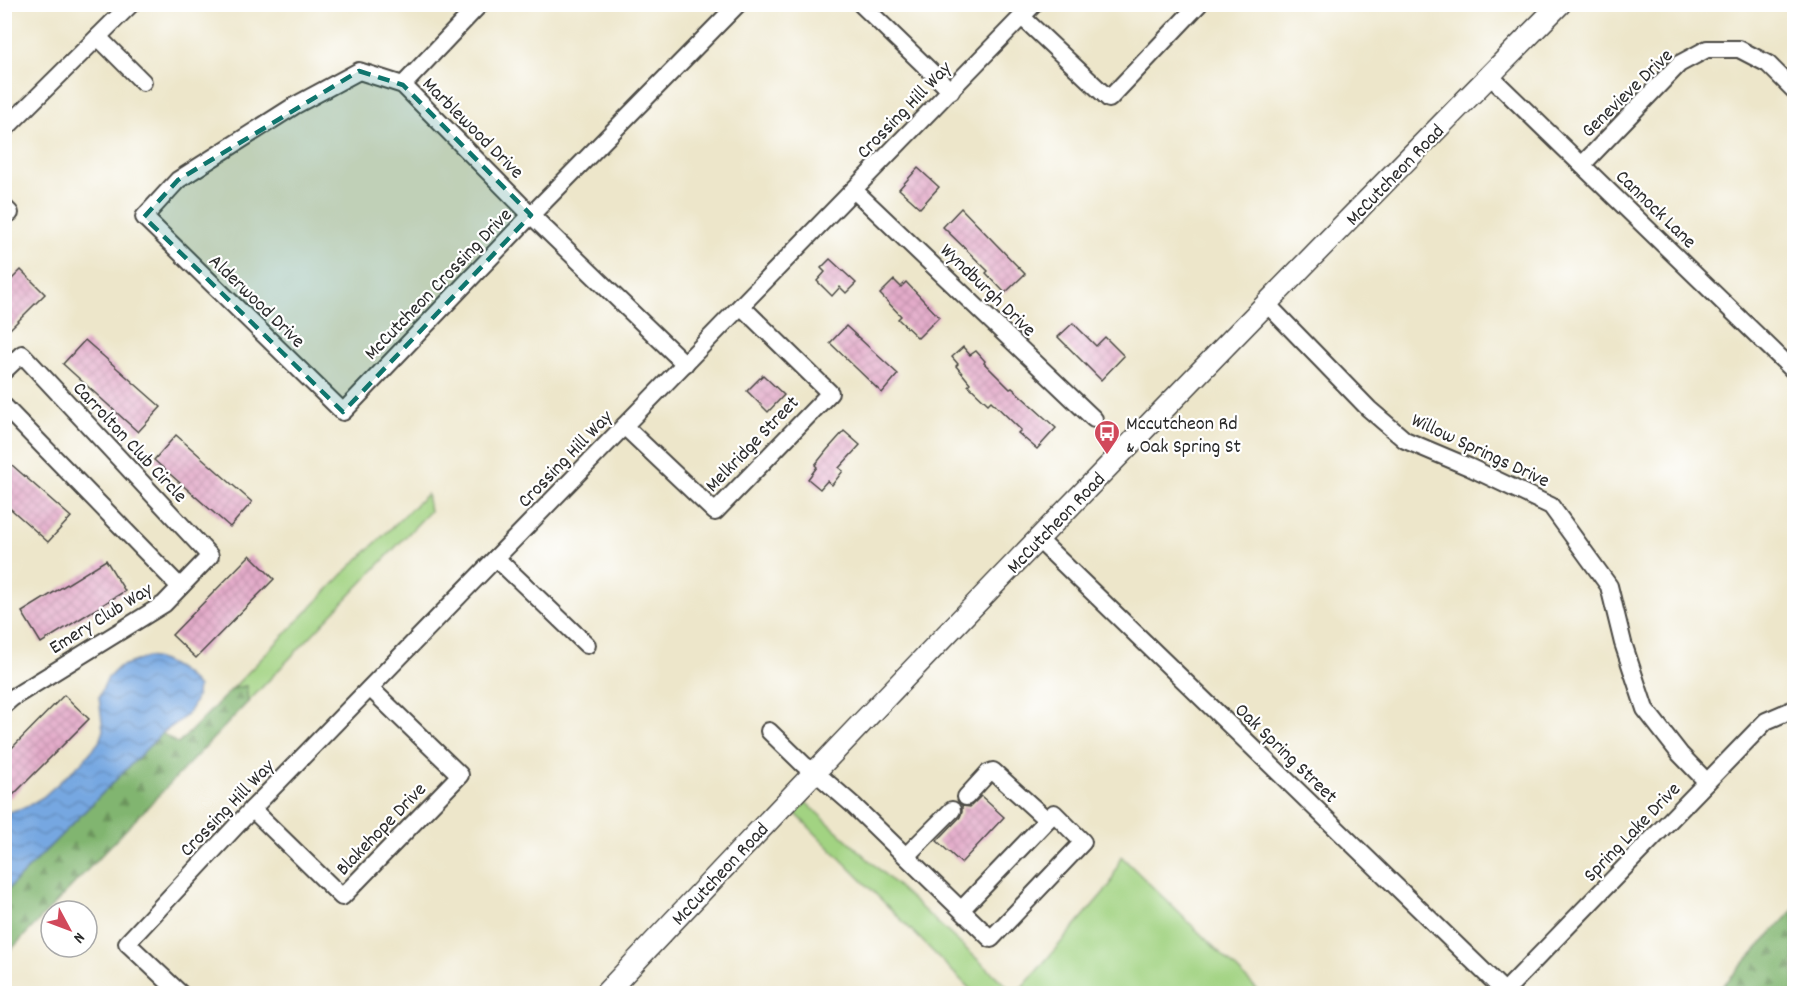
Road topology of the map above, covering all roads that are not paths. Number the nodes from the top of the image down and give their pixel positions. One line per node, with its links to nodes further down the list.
1 (131, 4): 9 (street)
2 (480, 4): 12 (street)
3 (738, 4): 18 (street, McCutcheon Crossing Drive)
4 (861, 4): 14 (street)
5 (1034, 4): 8 (street, Crossing Hill Way)
6 (1199, 4): 8 (street)
7 (1560, 4): 10 (main road, McCutcheon Road)
8 (1022, 17): 14 (street, Crossing Hill Way)
9 (98, 37): 11 (street); 15 (street)
10 (1490, 76): 16 (street, Cannock Lane); 20 (main road, McCutcheon Road)
11 (143, 82)
12 (403, 85): 18 (street, Marblewood Drive); 19 (street, Marblewood Drive)
13 (1794, 90): 16 (street, Genevieve Drive)
14 (951, 91): 17 (street, Crossing Hill Way)
15 (4, 130)
16 (1582, 165): 24 (street, Cannock Lane)
17 (854, 190): 21 (street, Crossing Hill Way); 27 (street, Wyndburgh Drive)
18 (531, 215): 22 (street, Marblewood Drive); 26 (street, McCutcheon Crossing Drive)
19 (144, 217): 26 (street, Alderwood Drive)
20 (1267, 304): 29 (main road, McCutcheon Road); 39 (street, Willow Springs Drive)
21 (741, 306): 22 (street, Crossing Hill Way); 28 (street, Melkridge Street)
22 (685, 364): 28 (street, Crossing Hill Way)
23 (4, 371): 30 (street, Carrolton Club Circle)
24 (1794, 371)
25 (4, 406): 32 (street)
26 (342, 412)
27 (1094, 419)
28 (624, 426): 31 (street, Crossing Hill Way)
29 (1038, 539): 38 (main road, McCutcheon Road); 46 (street, Oak Spring Street)
30 (210, 556): 32 (street, Emery Club Way)
31 (496, 558): 33 (street); 34 (street, Crossing Hill Way)
32 (180, 587): 35 (street, Emery Club Way)
33 (587, 645)
34 (370, 688): 41 (street, Crossing Hill Way); 41 (street, Blakehope Drive)
35 (4, 705)
36 (1794, 709): 39 (street, Spring Lake Drive)
37 (769, 732): 38 (street)
38 (815, 772): 44 (street); 48 (main road, McCutcheon Road)
39 (1707, 782): 46 (street, Spring Lake Drive)
40 (966, 797): 43 (street)
41 (252, 809): 47 (street, Crossing Hill Way)
42 (952, 810): 44 (street)
43 (1047, 820): 45 (street); 45 (street)
44 (906, 856): 45 (street)
45 (961, 910)
46 (1506, 992)
47 (181, 993)
48 (605, 993)

